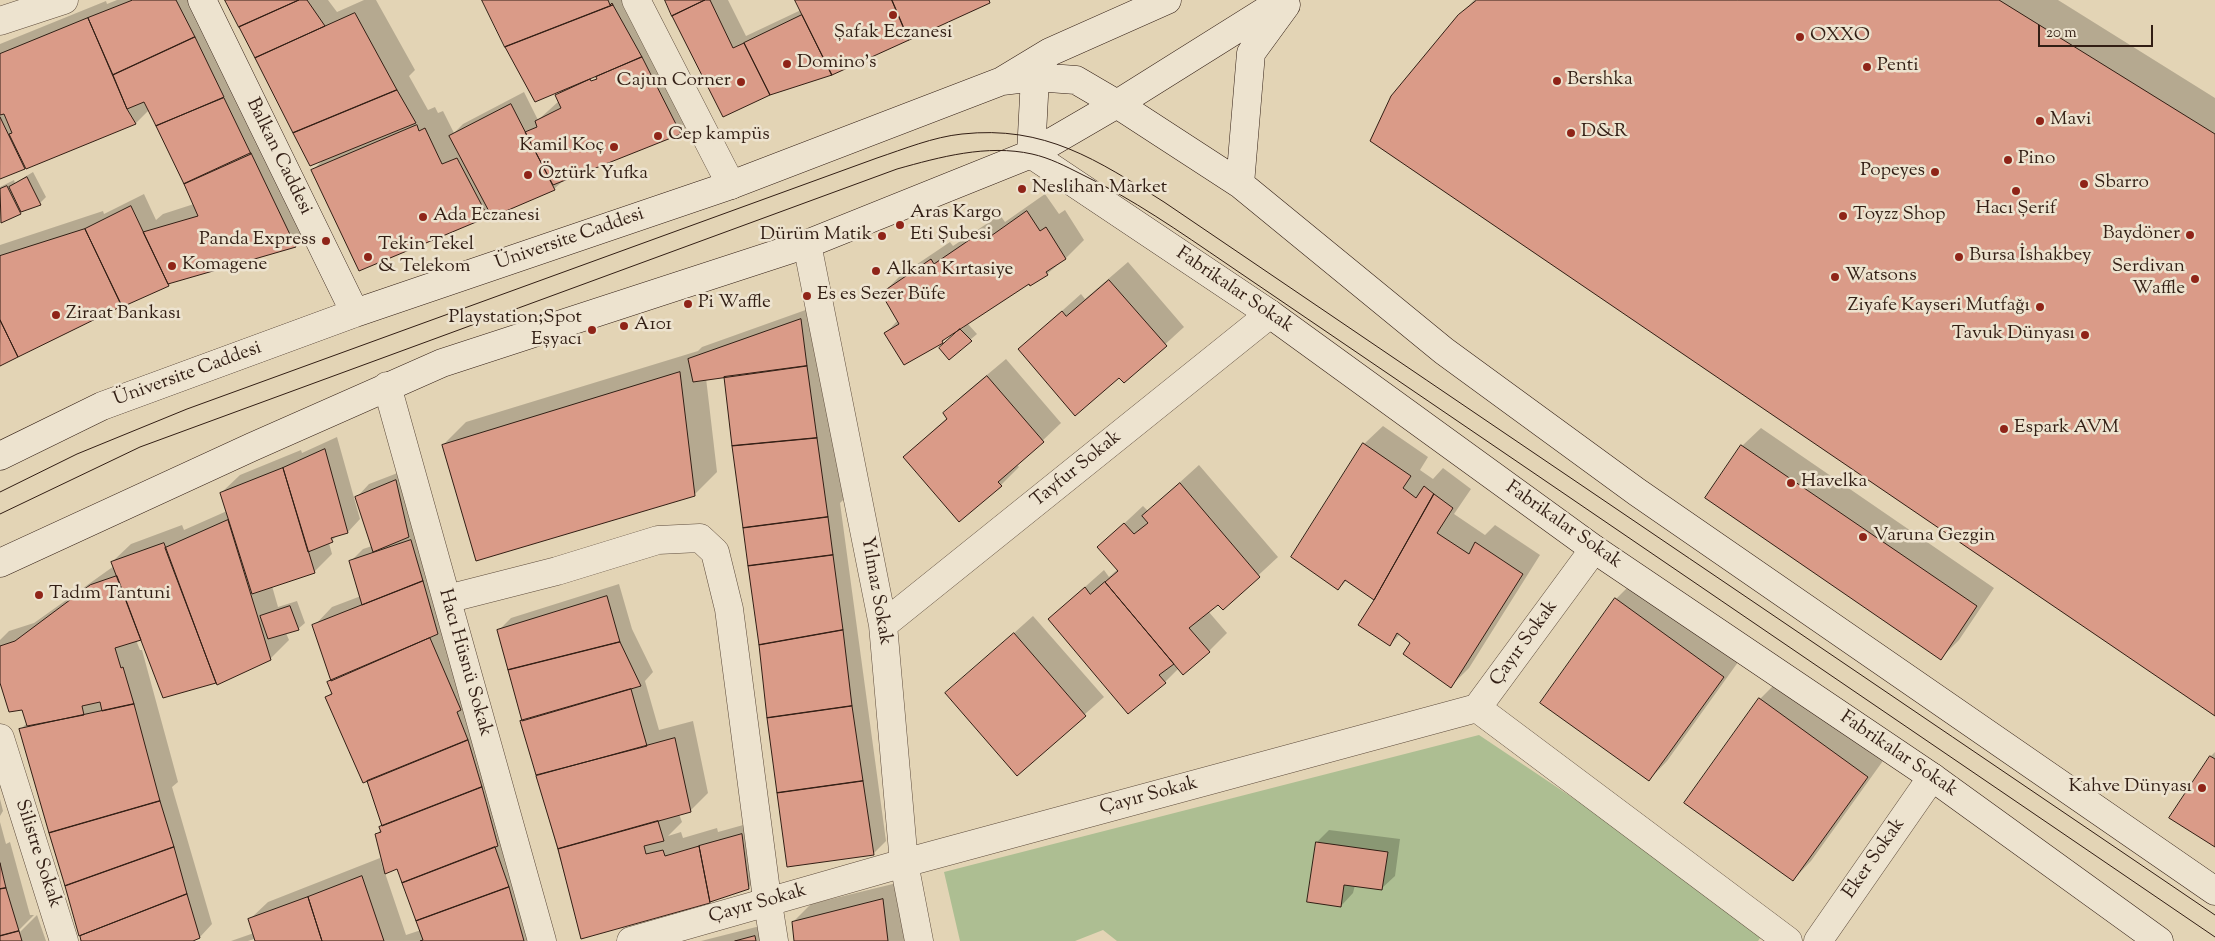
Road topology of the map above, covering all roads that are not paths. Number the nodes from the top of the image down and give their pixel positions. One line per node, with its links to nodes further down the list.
1 (64, 0): 7 (main road)
2 (202, 0): 16 (main road, Balkan Caddesi)
3 (636, 0): 14 (main road)
4 (1167, 0): 8 (main road)
5 (1284, 0): 11 (main road)
6 (1290, 0): 13 (main road)
7 (0, 21)
8 (1050, 52): 9 (main road); 10 (main road)
9 (1035, 77): 10 (main road); 11 (main road); 12 (main road)
10 (1002, 81): 14 (main road, Üniversite Caddesi)
11 (1117, 104): 12 (main road); 13 (main road)
12 (1031, 154): 15 (main road); 17 (main road, Fabrikalar Sokak)
13 (1240, 184): 28 (main road)
14 (731, 185): 16 (main road, Üniversite Caddesi)
15 (807, 244): 18 (main road); 23 (main road, Yılmaz Sokak)
16 (355, 313): 19 (main road, Üniversite Caddesi)
17 (1270, 314): 20 (main road, Fabrikalar Sokak); 23 (main road, Tayfur Sokak)
18 (387, 386): 21 (main road); 22 (main road, Hacı Hüsnü Sokak)
19 (0, 456)
20 (1594, 549): 24 (main road, Çayır Sokak); 26 (main road, Fabrikalar Sokak)
21 (0, 563)
22 (446, 599): 29 (main road); 31 (main road, Hacı Hüsnü Sokak)
23 (883, 625): 27 (main road, Yılmaz Sokak)
24 (1477, 708): 27 (main road, Çayır Sokak); 35 (main road)
25 (0, 738): 30 (main road, Silistre Sokak)
26 (1932, 777): 36 (main road, Eker Sokak); 37 (main road, Fabrikalar Sokak)
27 (904, 863): 29 (main road, Çayır Sokak); 34 (main road, Yılmaz Sokak)
28 (2215, 891)
29 (767, 902): 32 (main road, Çayır Sokak); 33 (main road)
30 (64, 941)
31 (542, 941)
32 (630, 941)
33 (774, 941)
34 (919, 941)
35 (1788, 941)
36 (1818, 941)
37 (2159, 941)

